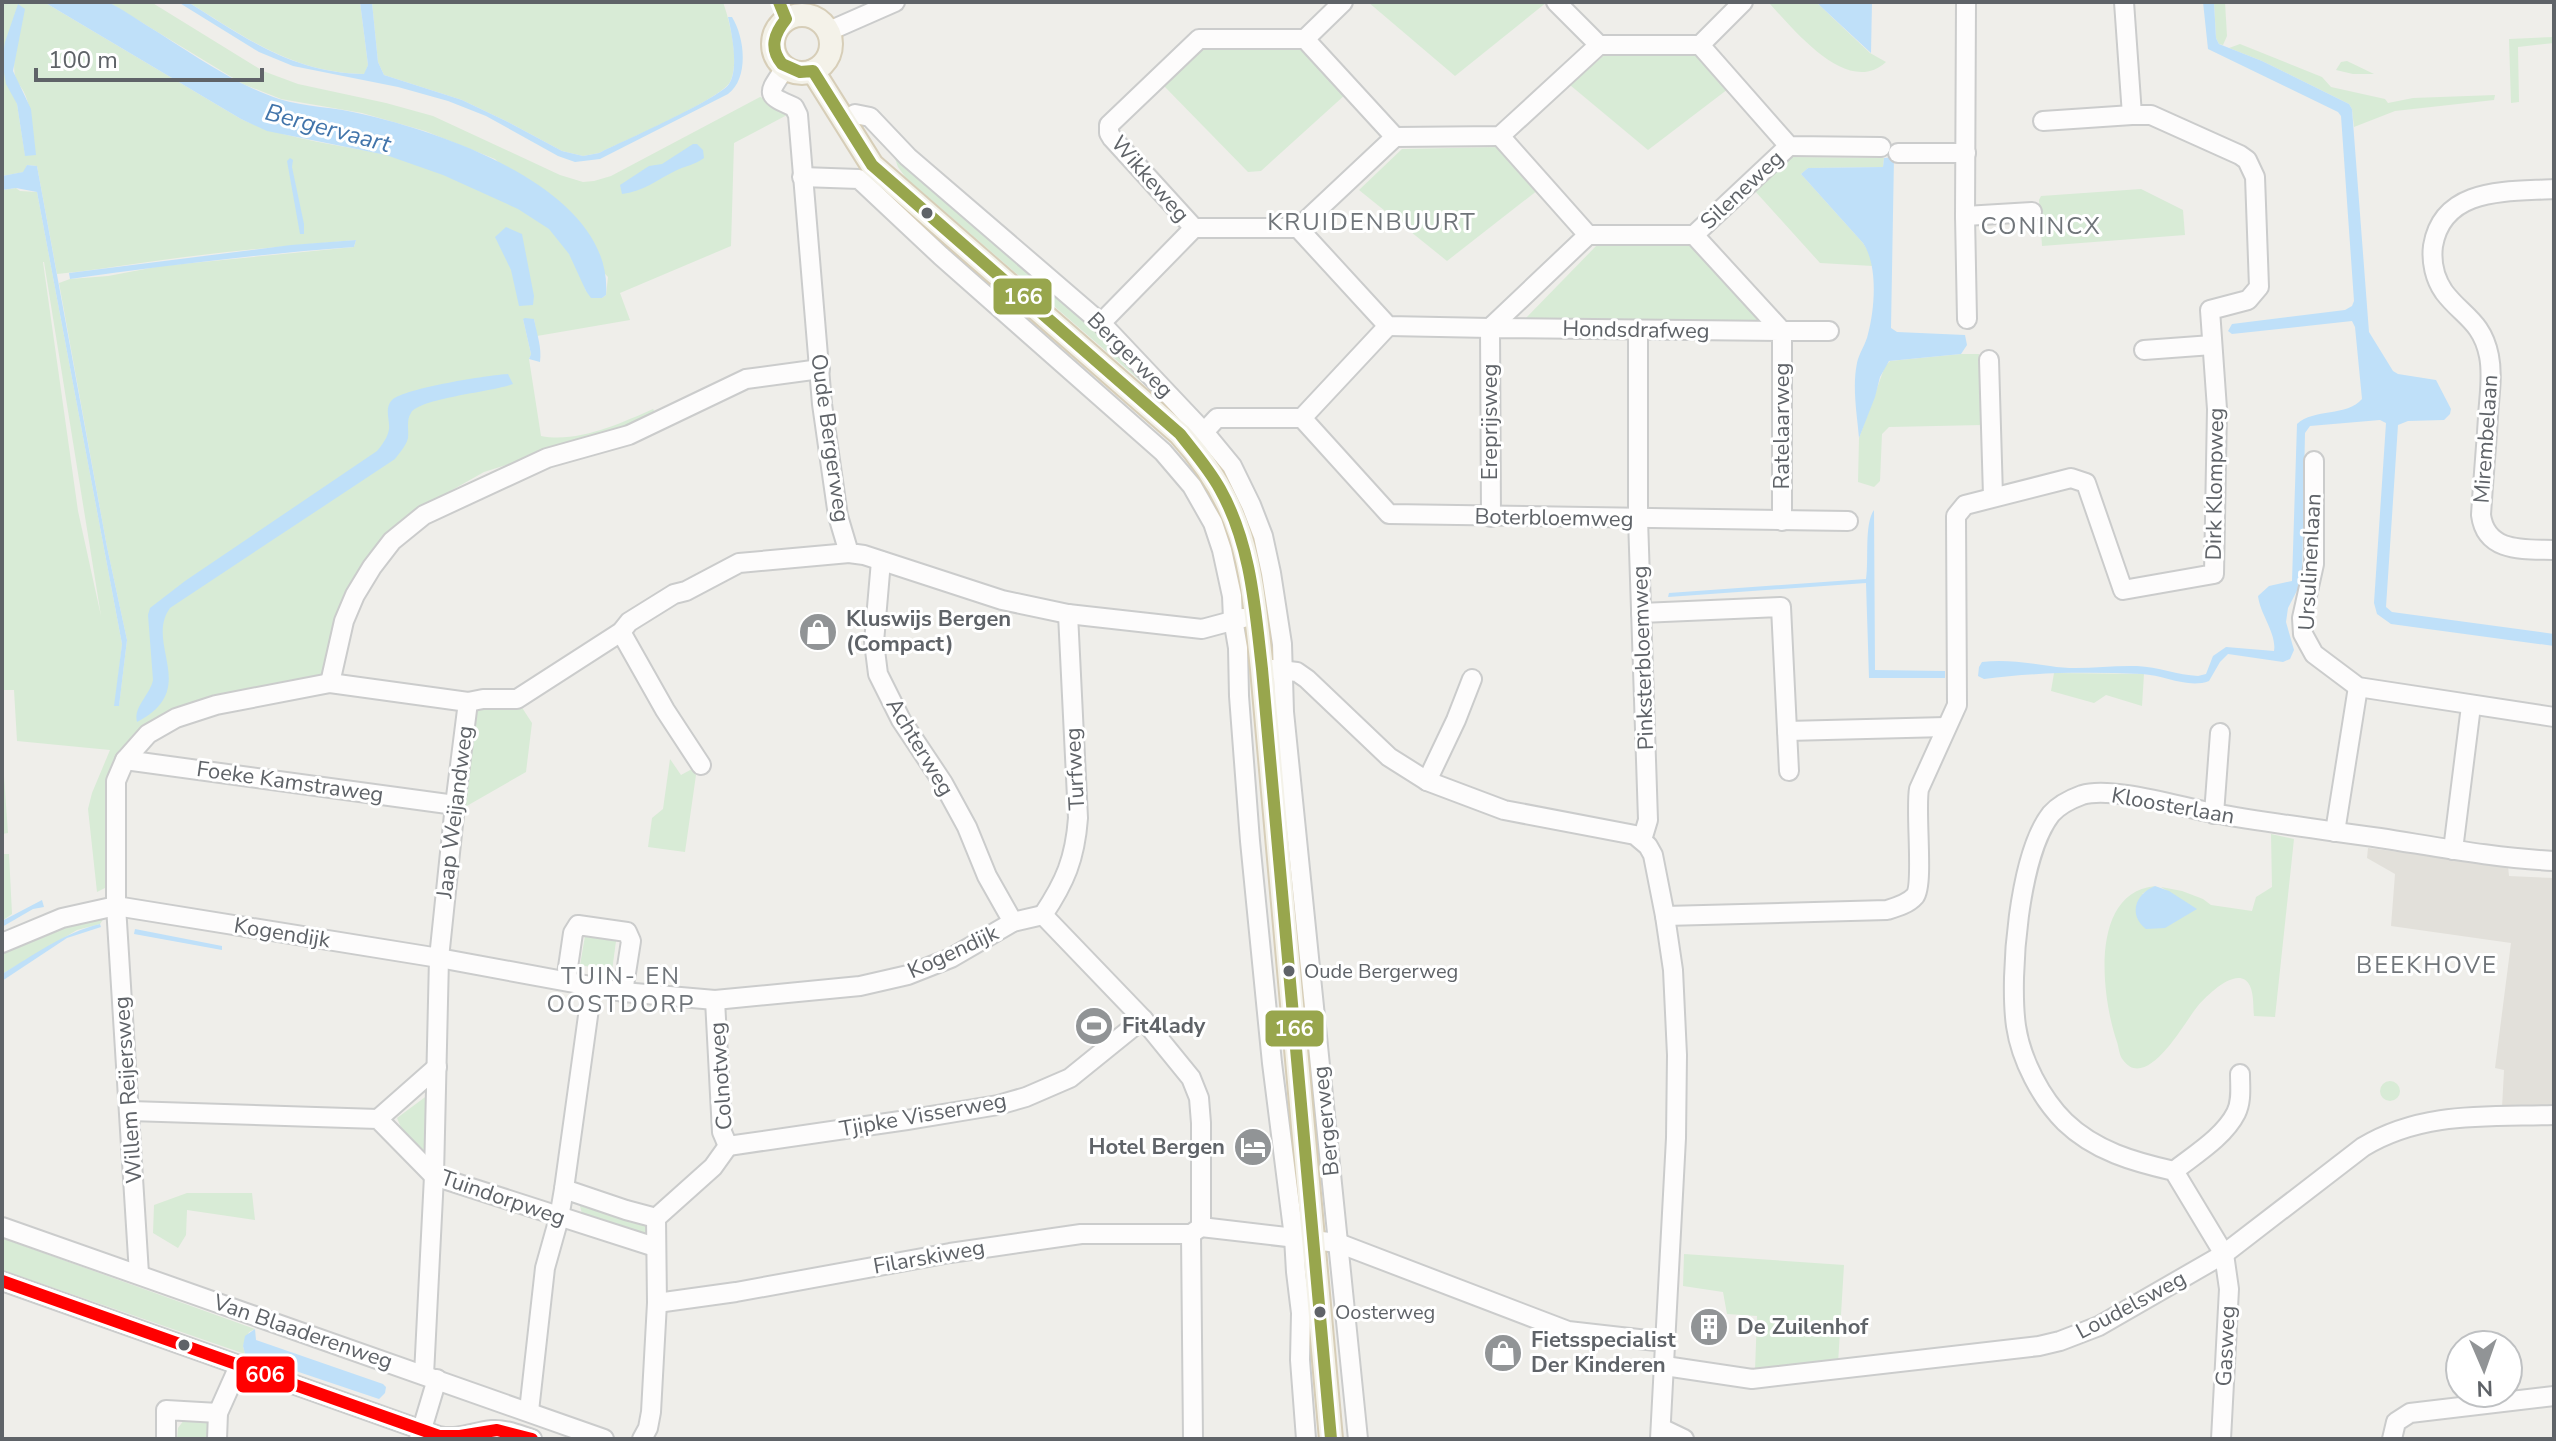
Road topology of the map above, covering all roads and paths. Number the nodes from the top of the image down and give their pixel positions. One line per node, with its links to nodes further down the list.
1 (895, 2): 8 (street)
2 (1343, 2): 9 (street)
3 (1556, 2): 10 (street)
4 (1743, 2): 11 (street)
5 (1966, 2): 20 (street)
6 (2124, 2): 15 (street)
7 (791, 9): 8 (main road); 13 (main road)
8 (829, 31): 12 (main road)
9 (1305, 39): 18 (street); 26 (street, Wikkeweg)
10 (1599, 45): 11 (street); 17 (street)
11 (1700, 45): 19 (street)
12 (819, 67): 13 (main road); 14 (main road, Bergerweg); 23 (main road, Bergerweg)
13 (785, 68): 21 (street, Oude Bergerweg)
14 (855, 114): 23 (main road, Bergerweg); 31 (street, Bergerweg)
15 (2132, 115): 16 (street); 37 (street, Dirk Klompweg)
16 (2043, 121)
17 (1500, 136): 18 (street); 28 (street)
18 (1395, 137): 27 (street)
19 (1789, 146): 20 (street); 29 (street, Sileneweg)
20 (1966, 153): 25 (street)
21 (802, 177): 40 (street, Oude Bergerweg); 55 (street, Bergerweg)
22 (2554, 189): 49 (street, Mirembelaan)
23 (906, 194): 54 (main road, Bergerweg)
24 (2032, 212): 25 (street)
25 (1965, 216): 30 (street)
26 (1194, 228): 27 (street); 31 (street)
27 (1298, 228): 32 (street)
28 (1588, 235): 29 (street, Sileneweg); 33 (street)
29 (1694, 235): 35 (street)
30 (1967, 319)
31 (1101, 323): 42 (street, Bergerweg)
32 (1388, 326): 33 (street, Hondsdrafweg); 41 (street)
33 (1490, 328): 34 (street, Hondsdrafweg); 45 (street, Ereprijsweg)
34 (1638, 331): 35 (street, Hondsdrafweg); 46 (street, Pinksterbloemweg)
35 (1782, 331): 36 (street, Hondsdrafweg); 47 (street, Ratelaarweg)
36 (1829, 331)
37 (2212, 345): 38 (street); 44 (street, Dirk Klompweg)
38 (2144, 350)
39 (1989, 360): 44 (street)
40 (820, 369): 50 (street, Oude Bergerweg); 59 (street)
41 (1302, 418): 42 (street); 45 (street, Boterbloemweg)
42 (1204, 432): 57 (street, Bergerweg)
43 (2314, 461): 60 (street, Ursulinenlaan)
44 (1993, 496): 65 (street, Dirk Klompweg)
45 (1491, 517): 46 (street, Boterbloemweg)
46 (1638, 519): 47 (street, Boterbloemweg); 52 (street, Pinksterbloemweg)
47 (1782, 521): 48 (street, Boterbloemweg)
48 (1848, 521)
49 (2554, 550)
50 (849, 553): 51 (street, Oude Bergerweg); 56 (street, Jaap Weijandweg)
51 (881, 561): 53 (street, Oude Bergerweg); 83 (street, Achterweg)
52 (1641, 613): 66 (street); 77 (street, Pinksterbloemweg)
53 (1068, 614): 55 (street, Oude Bergerweg); 81 (street, Turfweg)
54 (1256, 617): 55 (street, Oude Bergerweg); 57 (main road, Bergerweg)
55 (1233, 619): 63 (street, Bergerweg)
56 (621, 632): 61 (street, Jaap Weijandweg); 69 (street)
57 (1269, 675): 63 (street); 71 (street); 73 (main road, Bergerweg); 105 (street, Bergerweg)
58 (1472, 679): 71 (street)
59 (330, 683): 61 (street); 68 (street)
60 (2358, 687): 62 (street, Ursulinenlaan); 76 (street)
61 (468, 702): 74 (street, Jaap Weijandweg)
62 (2471, 706): 64 (street, Ursulinenlaan); 78 (street)
63 (1240, 712): 72 (street, Bergerweg)
64 (2554, 717)
65 (1946, 727): 66 (street); 82 (street, Dirk Klompweg)
66 (1787, 731): 70 (street)
67 (2220, 733): 75 (street)
68 (125, 760): 74 (street, Foeke Kamstraweg); 80 (street, Willem Reijersweg)
69 (701, 765)
70 (1789, 771)
71 (1427, 781): 77 (street)
72 (1246, 787): 73 (street); 104 (street, Bergerweg)
73 (1274, 802): 104 (main road, Bergerweg)
74 (455, 805): 85 (street, Jaap Weijandweg)
75 (2214, 814): 76 (street, Kloosterlaan); 97 (street, Kloosterlaan)
76 (2335, 832): 78 (street, Kloosterlaan)
77 (1642, 840): 82 (street)
78 (2453, 850): 79 (street, Kloosterlaan)
79 (2554, 861)
80 (116, 906): 84 (street, Kogendijk); 85 (street, Kogendijk); 93 (street, Willem Reijersweg)
81 (1043, 915): 83 (street, Kogendijk); 90 (street)
82 (1665, 916): 111 (street)
83 (1013, 922): 89 (street, Kogendijk)
84 (2, 943)
85 (439, 958): 86 (street, Kogendijk); 91 (street, Jaap Weijandweg)
86 (566, 981): 87 (street, Kogendijk); 88 (street)
87 (592, 987): 88 (street, Kogendijk); 99 (street)
88 (623, 992): 89 (street, Kogendijk)
89 (715, 1000): 96 (street, Colnotweg)
90 (1143, 1019): 96 (street, Tjipke Visserweg); 103 (street)
91 (437, 1067): 95 (street); 98 (street, Jaap Weijandweg)
92 (2240, 1074): 97 (street)
93 (130, 1111): 95 (street); 108 (street, Willem Reijersweg)
94 (2554, 1115): 107 (street, Loudelsweg)
95 (378, 1119): 98 (street, Tuindorpweg)
96 (728, 1146): 101 (street, Colnotweg)
97 (2174, 1171): 107 (street)
98 (434, 1176): 100 (street, Tuindorpweg); 114 (street, Jaap Weijandweg)
99 (564, 1189): 100 (street); 101 (street)
100 (559, 1218): 106 (street, Tuindorpweg); 116 (street)
101 (656, 1218): 106 (street)
102 (2, 1227): 108 (street, Van Blaaderenweg)
103 (1196, 1230): 104 (street); 110 (street, Filarskiweg); 125 (street)
104 (1305, 1238): 105 (street); 126 (street, Bergerweg); 127 (main road, Bergerweg)
105 (1338, 1243): 111 (street); 128 (street, Bergerweg)
106 (655, 1247): 110 (street)
107 (2224, 1254): 113 (street, Loudelsweg); 130 (street, Gasweg)
108 (139, 1274): 114 (street, Van Blaaderenweg)
109 (2, 1281): 112 (street)
110 (657, 1303): 124 (street)
111 (1665, 1342): 113 (street)
112 (239, 1366): 117 (street); 119 (street)
113 (1665, 1366): 118 (street)
114 (430, 1377): 116 (street, Van Blaaderenweg); 119 (street, Jaap Weijandweg)
115 (2554, 1396): 131 (street)
116 (529, 1411): 123 (street, Van Blaaderenweg)
117 (218, 1413): 120 (street); 121 (street)
118 (1660, 1433): 129 (street)
119 (420, 1435): 122 (street)
120 (166, 1439)
121 (217, 1439)
122 (532, 1439)
123 (604, 1439)
124 (642, 1439)
125 (1193, 1439)
126 (1306, 1439)
127 (1331, 1439)
128 (1358, 1439)
129 (1684, 1439)
130 (2221, 1439)
131 (2392, 1439)

